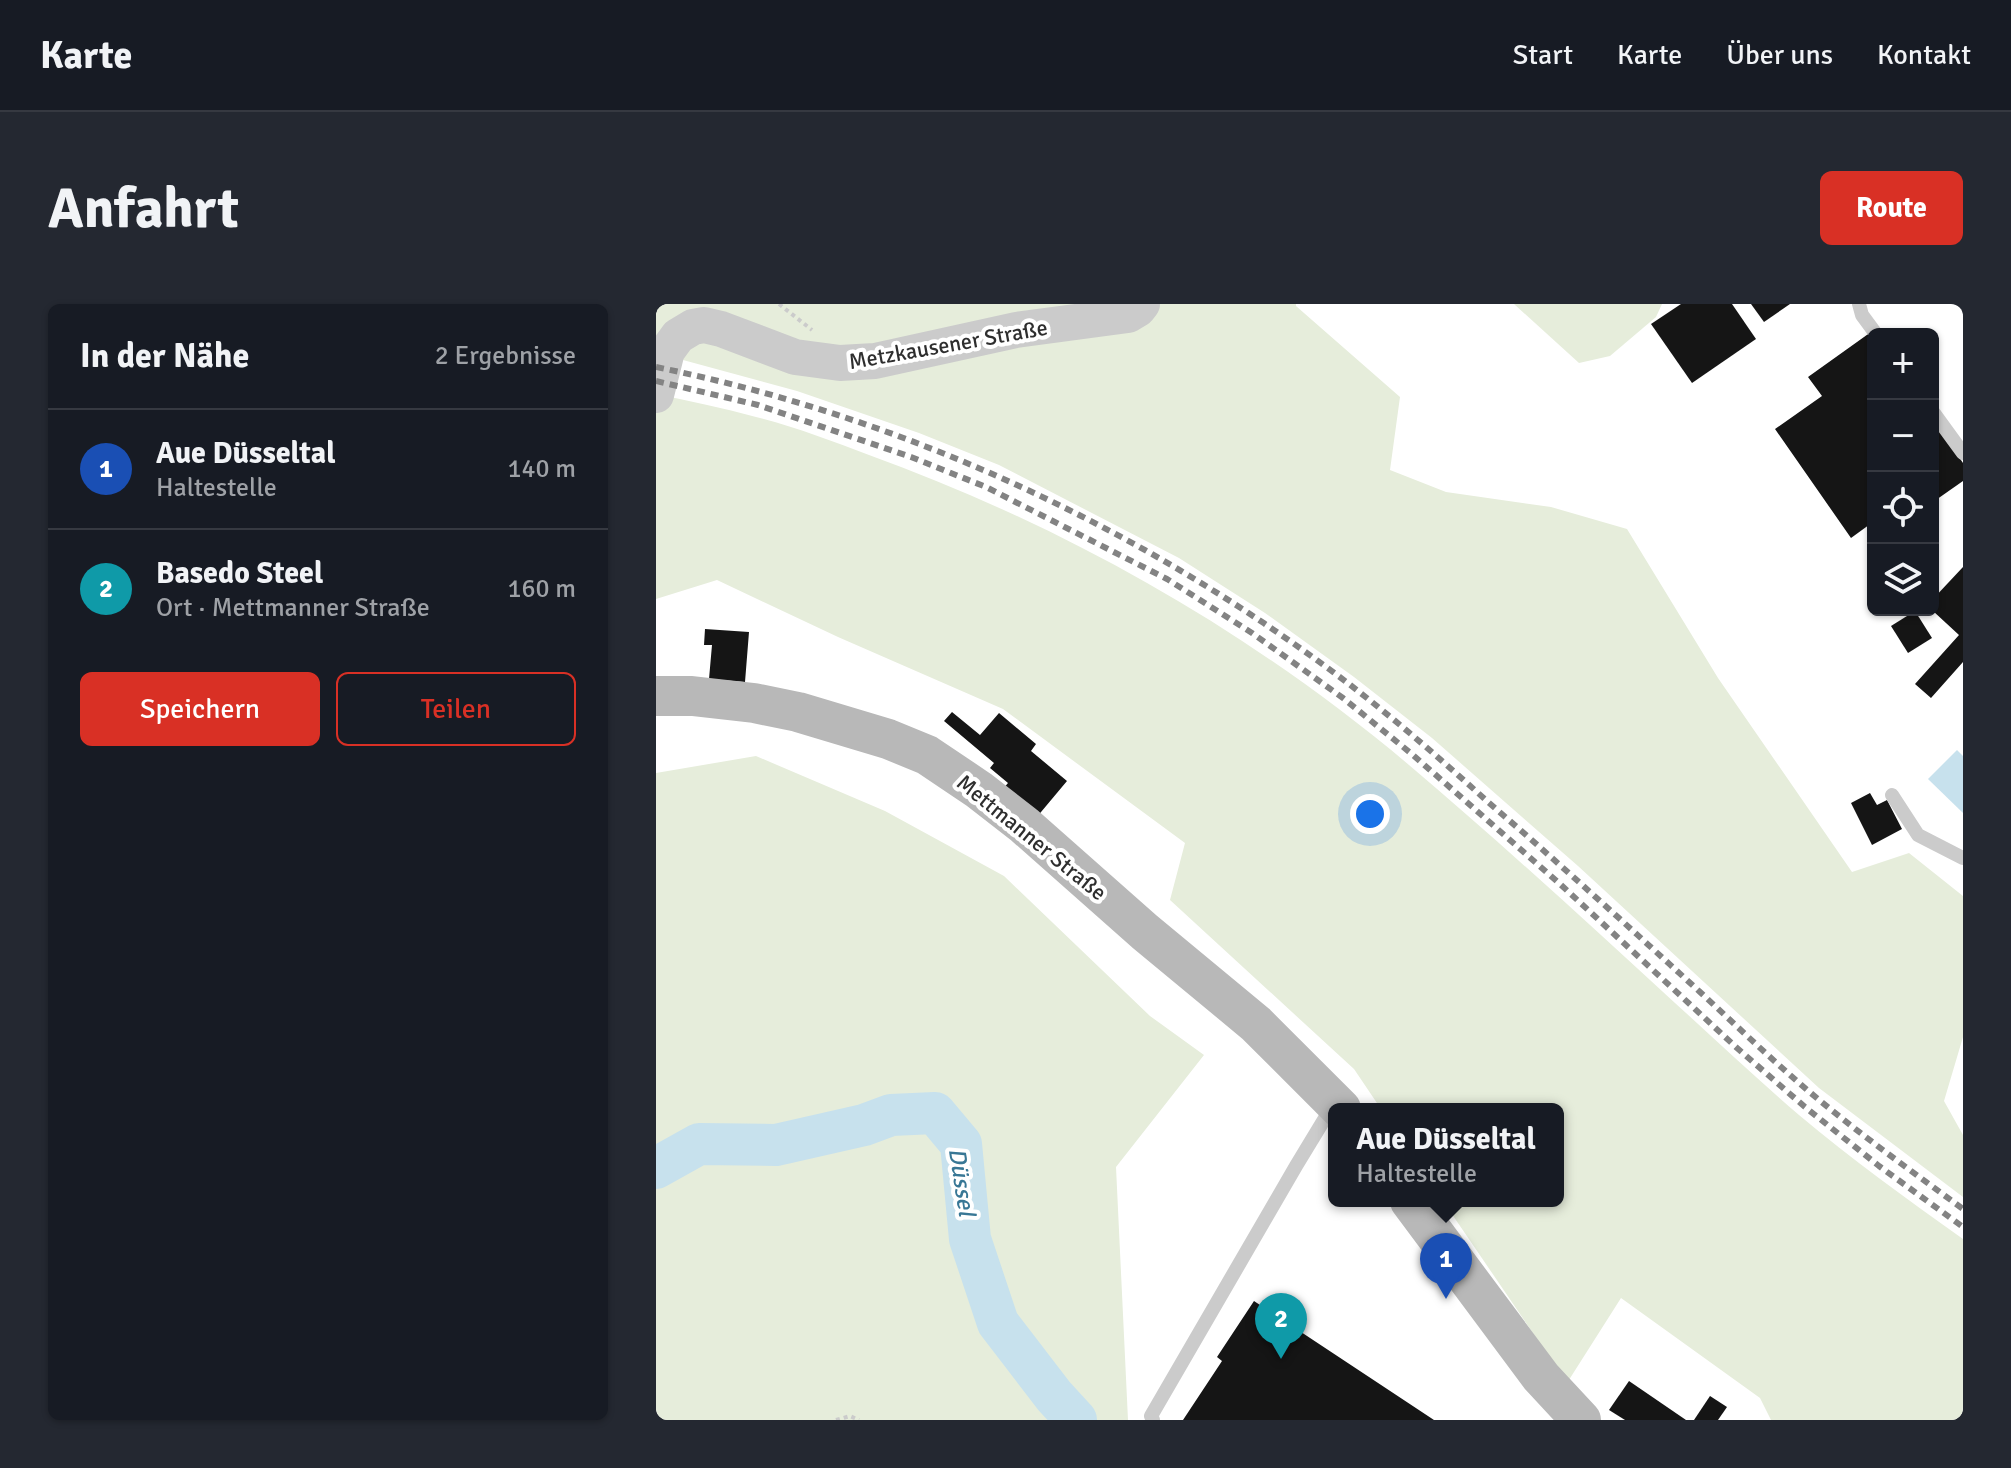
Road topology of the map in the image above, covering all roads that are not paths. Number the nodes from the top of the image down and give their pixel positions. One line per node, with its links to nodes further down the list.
1 (1142, 304): 4 (street, Metzkausener Straße)
2 (1859, 304): 3 (lane)
3 (1872, 328)
4 (656, 395)
5 (1939, 420): 6 (lane)
6 (1963, 453)
7 (656, 696): 10 (main road, Mettmanner Straße)
8 (1892, 795): 9 (lane)
9 (1963, 858)
10 (1336, 1103)
11 (1328, 1120): 13 (lane)
12 (1414, 1207): 14 (main road)
13 (1153, 1420)
14 (1581, 1420)

